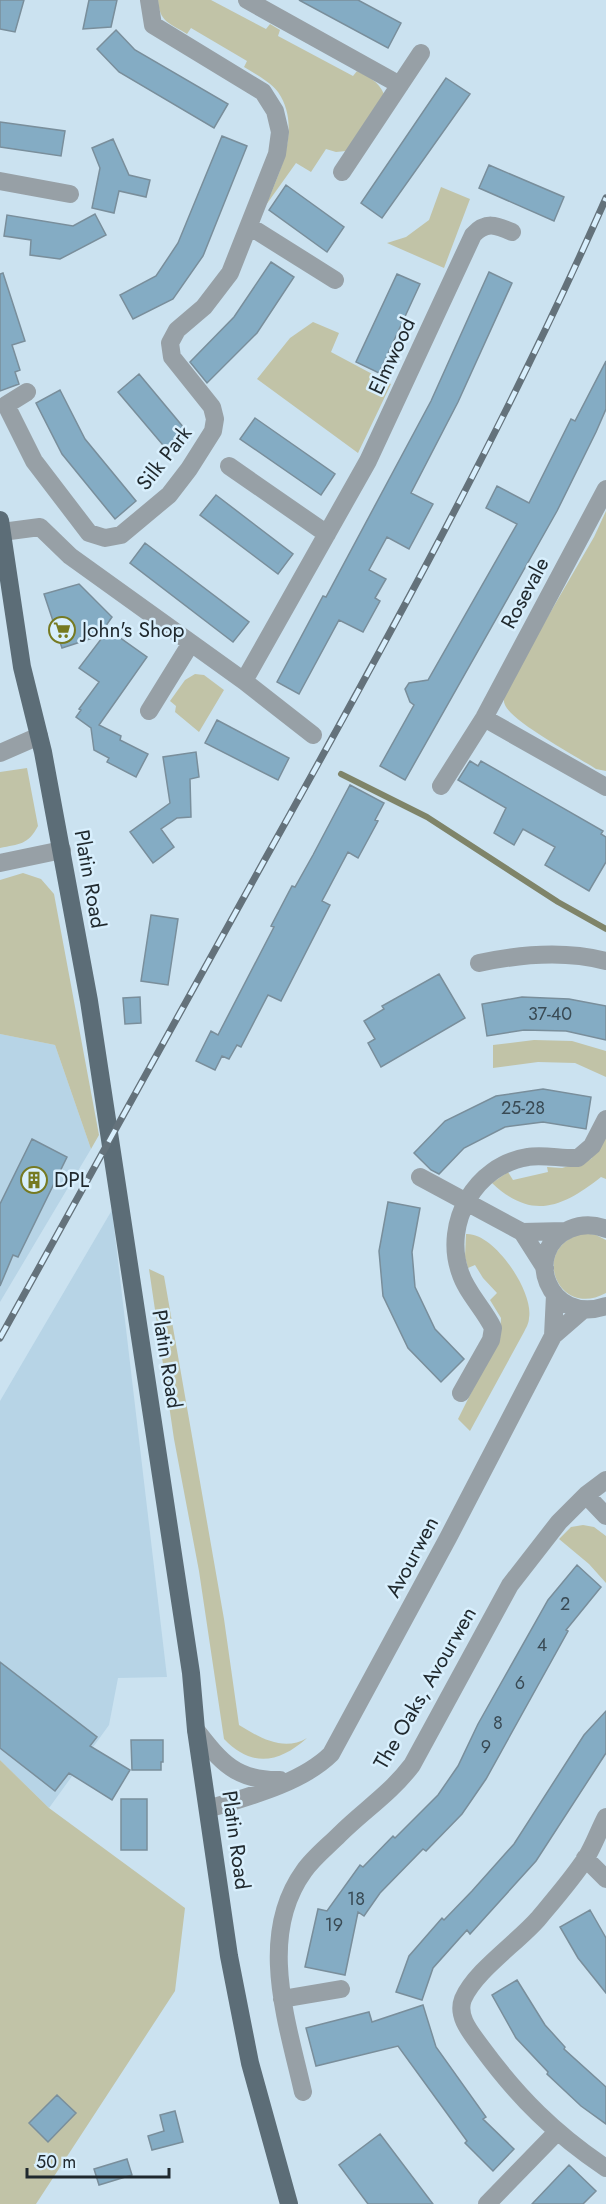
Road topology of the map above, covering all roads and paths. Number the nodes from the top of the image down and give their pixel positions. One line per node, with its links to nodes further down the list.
1 (149, 0): 8 (street, Silk Park)
2 (247, 0): 4 (street)
3 (421, 53): 4 (street)
4 (400, 85): 5 (street)
5 (342, 172)
6 (0, 181): 7 (street)
7 (70, 194)
8 (249, 226): 10 (street); 11 (street, Silk Park)
9 (512, 232): 15 (street, Elmwood)
10 (335, 280)
11 (27, 392)
12 (229, 466): 15 (street)
13 (606, 489): 19 (street, Rosevale)
14 (1, 526): 16 (street); 21 (main road, Platin Road)
15 (327, 534): 17 (street, Elmwood)
16 (191, 643): 17 (street); 18 (street)
17 (244, 681): 20 (street)
18 (149, 711)
19 (484, 718): 23 (street, Rosevale); 24 (street)
20 (313, 735)
21 (39, 736): 22 (street); 25 (main road, Platin Road)
22 (0, 753)
23 (441, 786)
24 (606, 787)
25 (62, 850): 26 (street); 44 (main road, Platin Road)
26 (0, 863)
27 (606, 961): 28 (street)
28 (479, 963)
29 (606, 1119): 31 (street)
30 (420, 1177): 31 (street)
31 (466, 1202): 34 (street); 40 (street)
32 (606, 1229): 33 (street)
33 (565, 1231): 34 (street); 35 (street)
34 (522, 1232): 35 (street, Avourwen)
35 (545, 1268): 36 (street, Avourwen)
36 (555, 1295): 38 (street); 39 (street, Avourwen)
37 (606, 1306): 38 (street)
38 (583, 1310): 39 (street, Avourwen)
39 (553, 1336): 45 (street, Avourwen)
40 (461, 1393)
41 (606, 1480): 42 (street, The Oaks, Avourwen)
42 (586, 1495): 43 (street); 51 (street, The Oaks, Avourwen)
43 (606, 1516)
44 (196, 1730): 45 (street, Avourwen); 46 (main road, Platin Road)
45 (290, 1780): 46 (street, Avourwen)
46 (208, 1809): 55 (main road, Platin Road)
47 (606, 1817): 48 (street)
48 (585, 1858): 49 (street); 53 (street)
49 (606, 1879)
50 (341, 1989): 51 (street)
51 (282, 1999): 52 (street, The Oaks, Avourwen)
52 (303, 2092)
53 (556, 2132): 54 (street); 56 (street)
54 (606, 2168)
55 (289, 2204)
56 (487, 2204)

